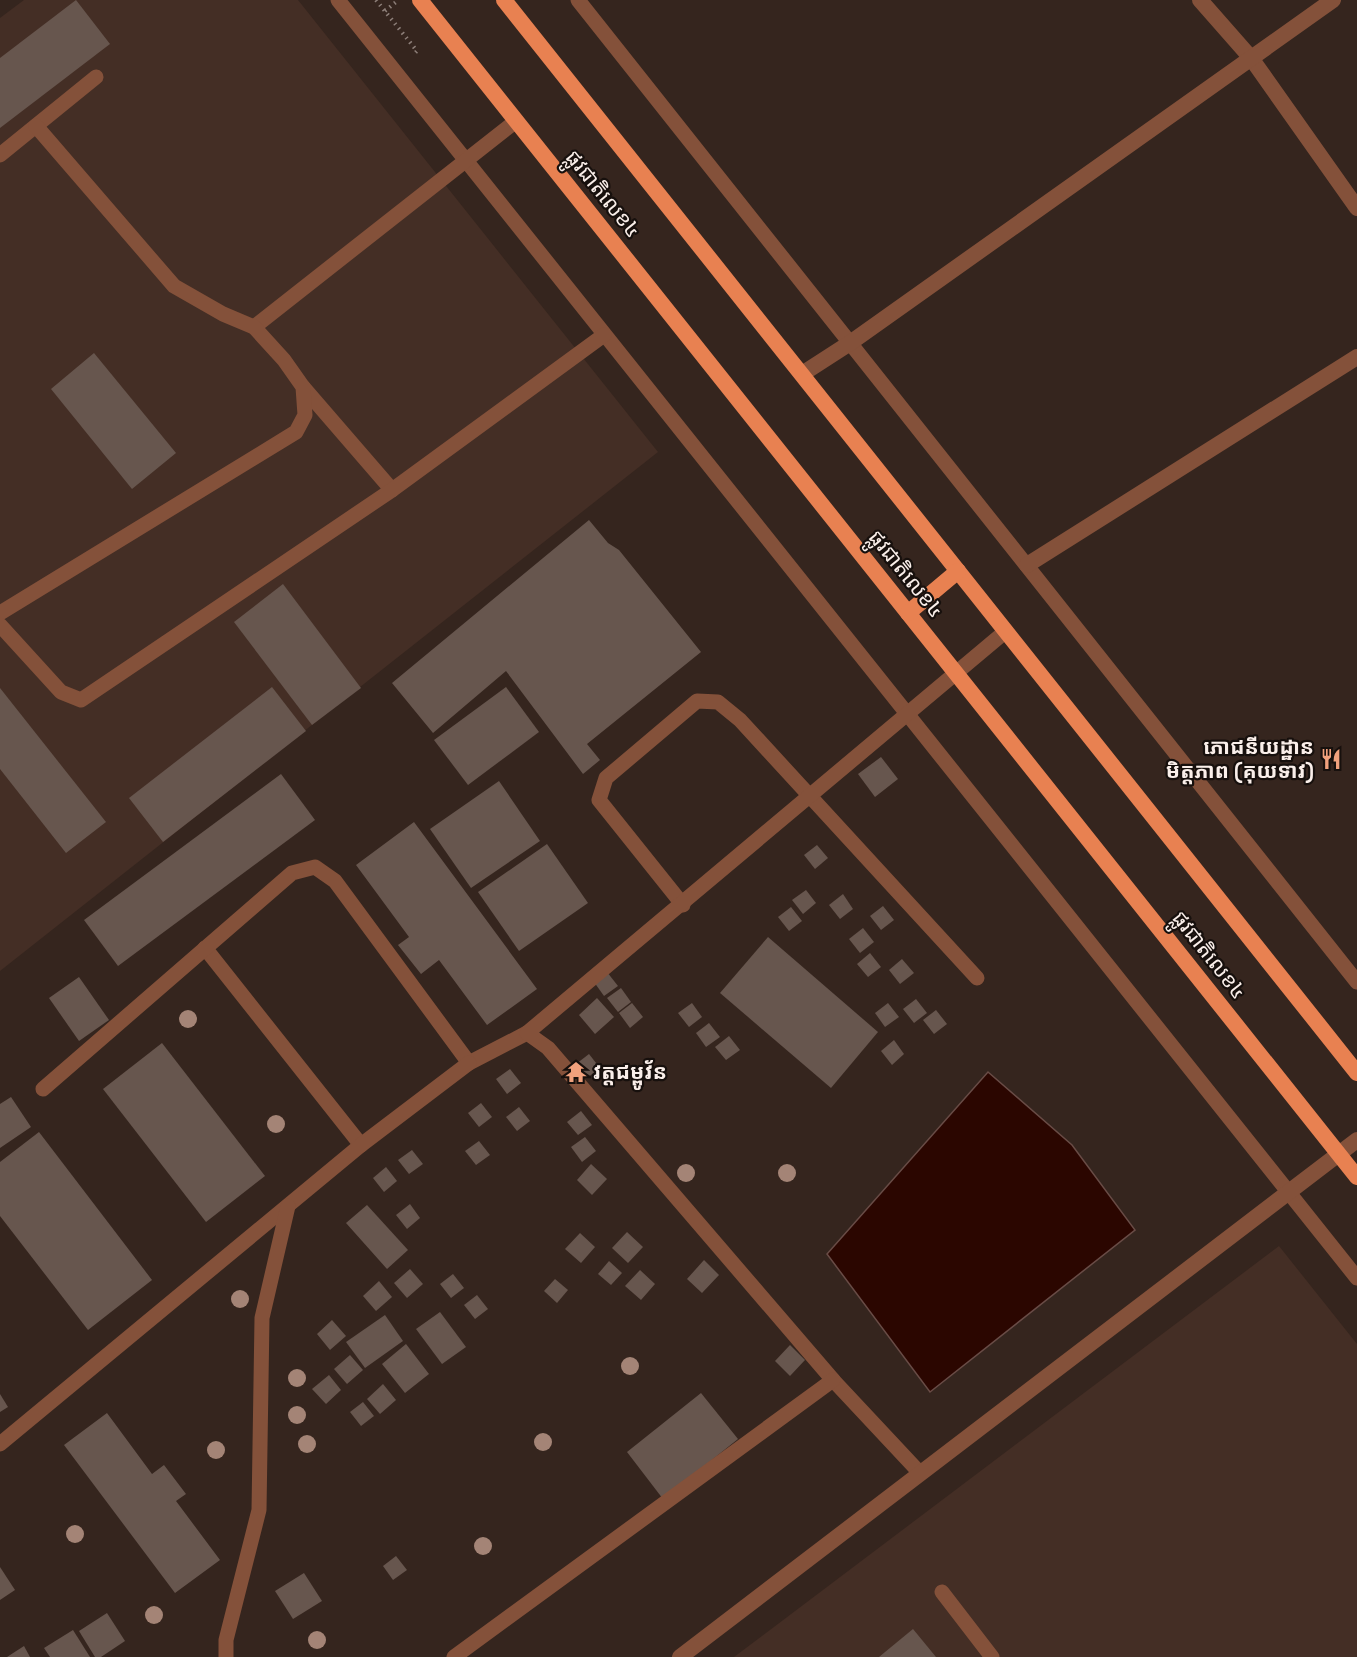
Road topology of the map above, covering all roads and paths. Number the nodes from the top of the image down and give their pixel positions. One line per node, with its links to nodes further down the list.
1 (338, 0): 16 (lane)
2 (376, 0): 9 (path)
3 (399, 0): 9 (path)
4 (420, 0): 13 (highway, ផ្លូវជាតិលេខ៤)
5 (504, 0): 22 (highway, ផ្លូវជាតិលេខ៤)
6 (578, 0): 20 (lane)
7 (1200, 0): 11 (street)
8 (1333, 0): 11 (street)
9 (385, 11): 10 (path)
10 (417, 51)
11 (1251, 58): 17 (street); 20 (street)
12 (96, 77): 14 (lane)
13 (516, 121): 16 (lane); 28 (highway, ផ្លូវជាតិលេខ៤)
14 (36, 126): 15 (lane); 18 (lane)
15 (0, 155)
16 (466, 161): 18 (lane); 19 (lane)
17 (1357, 208)
18 (254, 327): 23 (lane)
19 (604, 335): 24 (lane); 32 (lane)
20 (850, 343): 22 (street); 25 (lane)
21 (1357, 357): 25 (street)
22 (802, 374): 26 (highway, ផ្លូវជាតិលេខ៤)
23 (303, 387): 24 (lane); 27 (lane)
24 (392, 490): 29 (lane)
25 (1027, 565): 37 (lane)
26 (958, 571): 28 (highway); 30 (highway, ផ្លូវជាតិលេខ៤)
27 (0, 613)
28 (908, 613): 31 (highway, ផ្លូវជាតិលេខ៤)
29 (0, 626)
30 (1006, 631): 31 (lane); 40 (highway, ផ្លូវជាតិលេខ៤)
31 (956, 673): 32 (lane); 44 (highway, ផ្លូវជាតិលេខ៤)
32 (907, 714): 33 (lane); 46 (lane)
33 (810, 797): 34 (lane); 34 (lane); 36 (lane)
34 (683, 904): 38 (lane)
35 (205, 948): 39 (lane); 41 (lane); 43 (lane)
36 (976, 978)
37 (1357, 982)
38 (527, 1032): 39 (lane); 49 (lane)
39 (469, 1063): 43 (lane)
40 (1357, 1073)
41 (43, 1089)
42 (1357, 1140): 44 (street)
43 (361, 1145): 47 (lane)
44 (1339, 1154): 45 (highway, ផ្លូវជាតិលេខ៤); 46 (street)
45 (1357, 1177)
46 (1289, 1192): 48 (lane); 51 (street)
47 (288, 1206): 50 (lane); 53 (lane)
48 (1357, 1278)
49 (833, 1380): 51 (lane); 54 (lane)
50 (0, 1444)
51 (920, 1473): 55 (street)
52 (942, 1592): 56 (lane)
53 (226, 1657)
54 (454, 1657)
55 (680, 1657)
56 (992, 1657)

